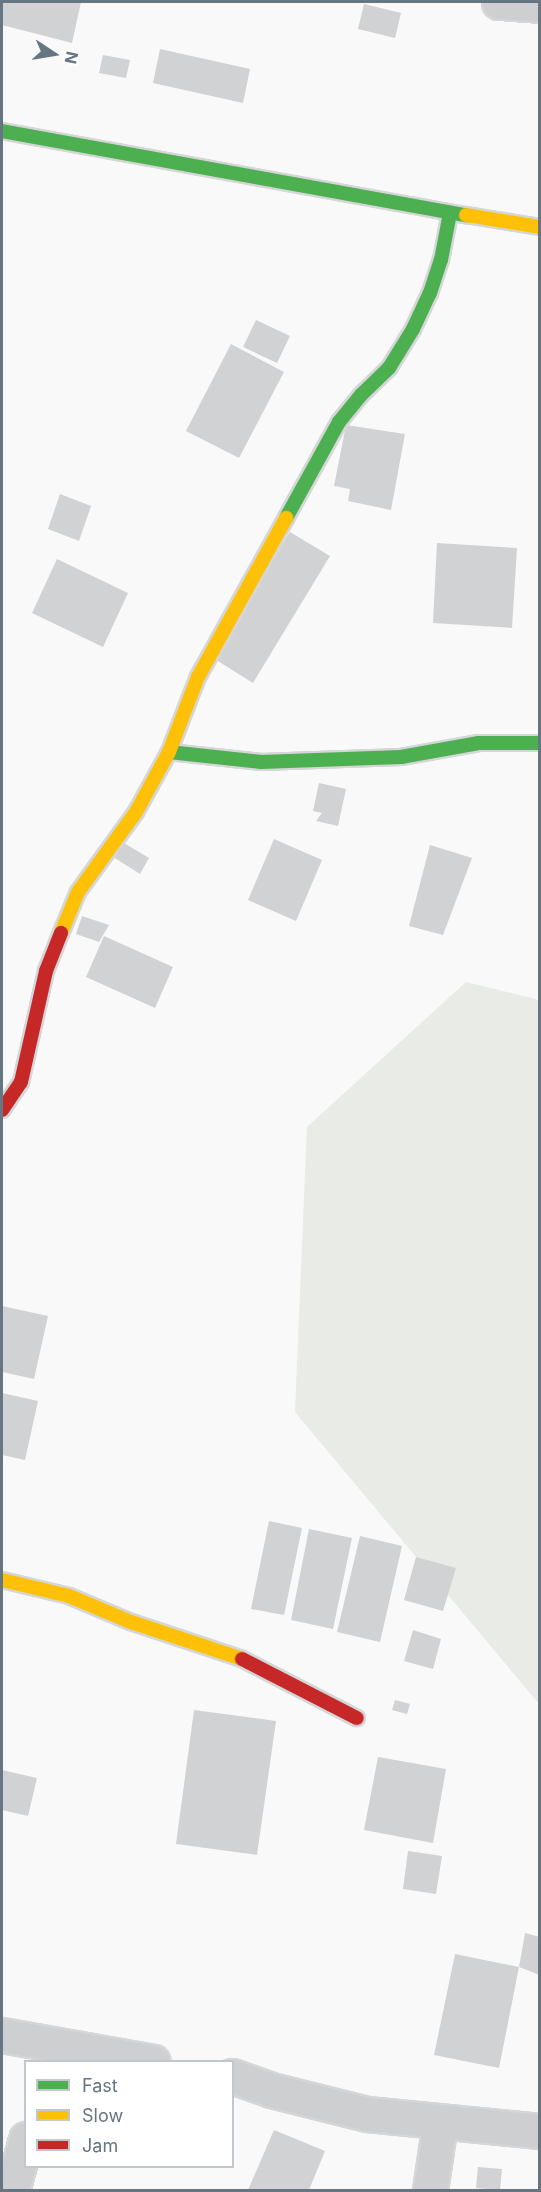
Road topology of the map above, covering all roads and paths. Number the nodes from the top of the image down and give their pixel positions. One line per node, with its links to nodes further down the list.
1 (499, 2): 2 (street)
2 (540, 5)
3 (2, 131): 4 (street)
4 (450, 213): 5 (street); 7 (street)
5 (540, 227)
6 (540, 743): 7 (street)
7 (169, 752): 8 (street)
8 (2, 1110)
9 (2, 1580): 10 (street)
10 (357, 1719)
11 (2, 2035): 12 (street)
12 (48, 2052): 13 (street)
13 (141, 2060)
14 (234, 2077): 15 (street)
15 (440, 2123): 16 (street); 19 (street)
16 (540, 2131)
17 (24, 2146): 18 (street)
18 (12, 2190)
19 (430, 2190)

